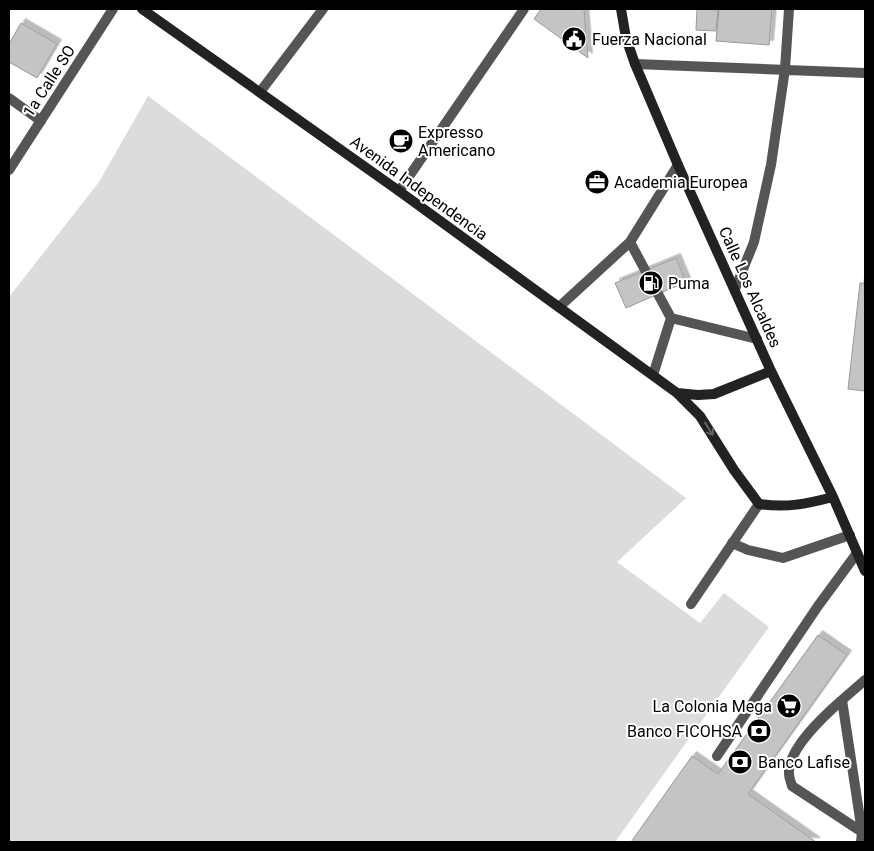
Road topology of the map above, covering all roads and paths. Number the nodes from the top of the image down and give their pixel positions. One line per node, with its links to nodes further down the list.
1 (113, 9): 12 (street, 1a Calle SO)
2 (142, 9): 10 (street, Avenida Independencia)
3 (323, 9): 10 (street)
4 (524, 9): 15 (street)
5 (621, 9): 7 (street, Calle Los Alcaldes)
6 (790, 9): 8 (street)
7 (635, 64): 8 (street); 13 (street, Calle Los Alcaldes)
8 (785, 69): 9 (street); 18 (street)
9 (865, 73)
10 (260, 92): 15 (street, Avenida Independencia)
11 (9, 98): 12 (street)
12 (41, 121): 14 (street, 1a Calle SO)
13 (678, 165): 16 (street); 18 (street, Calle Los Alcaldes)
14 (9, 170)
15 (399, 191): 20 (street, Avenida Independencia)
16 (630, 242): 17 (street); 20 (street)
17 (645, 270)
18 (735, 289): 22 (street, Calle Los Alcaldes)
19 (658, 294): 21 (street)
20 (559, 307): 24 (street, Avenida Independencia)
21 (671, 318): 22 (street); 24 (street)
22 (757, 339): 23 (street, Calle Los Alcaldes)
23 (771, 372): 25 (street); 26 (street, Calle Los Alcaldes)
24 (653, 375): 25 (street, Avenida Independencia)
25 (677, 393): 27 (street, Avenida Independencia, one-way to 27)
26 (833, 497): 27 (street); 28 (street, Calle Los Alcaldes)
27 (759, 504): 29 (street)
28 (850, 535): 29 (street); 30 (street, Calle Los Alcaldes)
29 (732, 543): 32 (street)
30 (857, 553): 31 (street, Calle Los Alcaldes); 35 (street)
31 (865, 571)
32 (691, 604)
33 (865, 680): 34 (street)
34 (842, 700): 36 (street); 36 (street)
35 (717, 756)
36 (863, 837)

